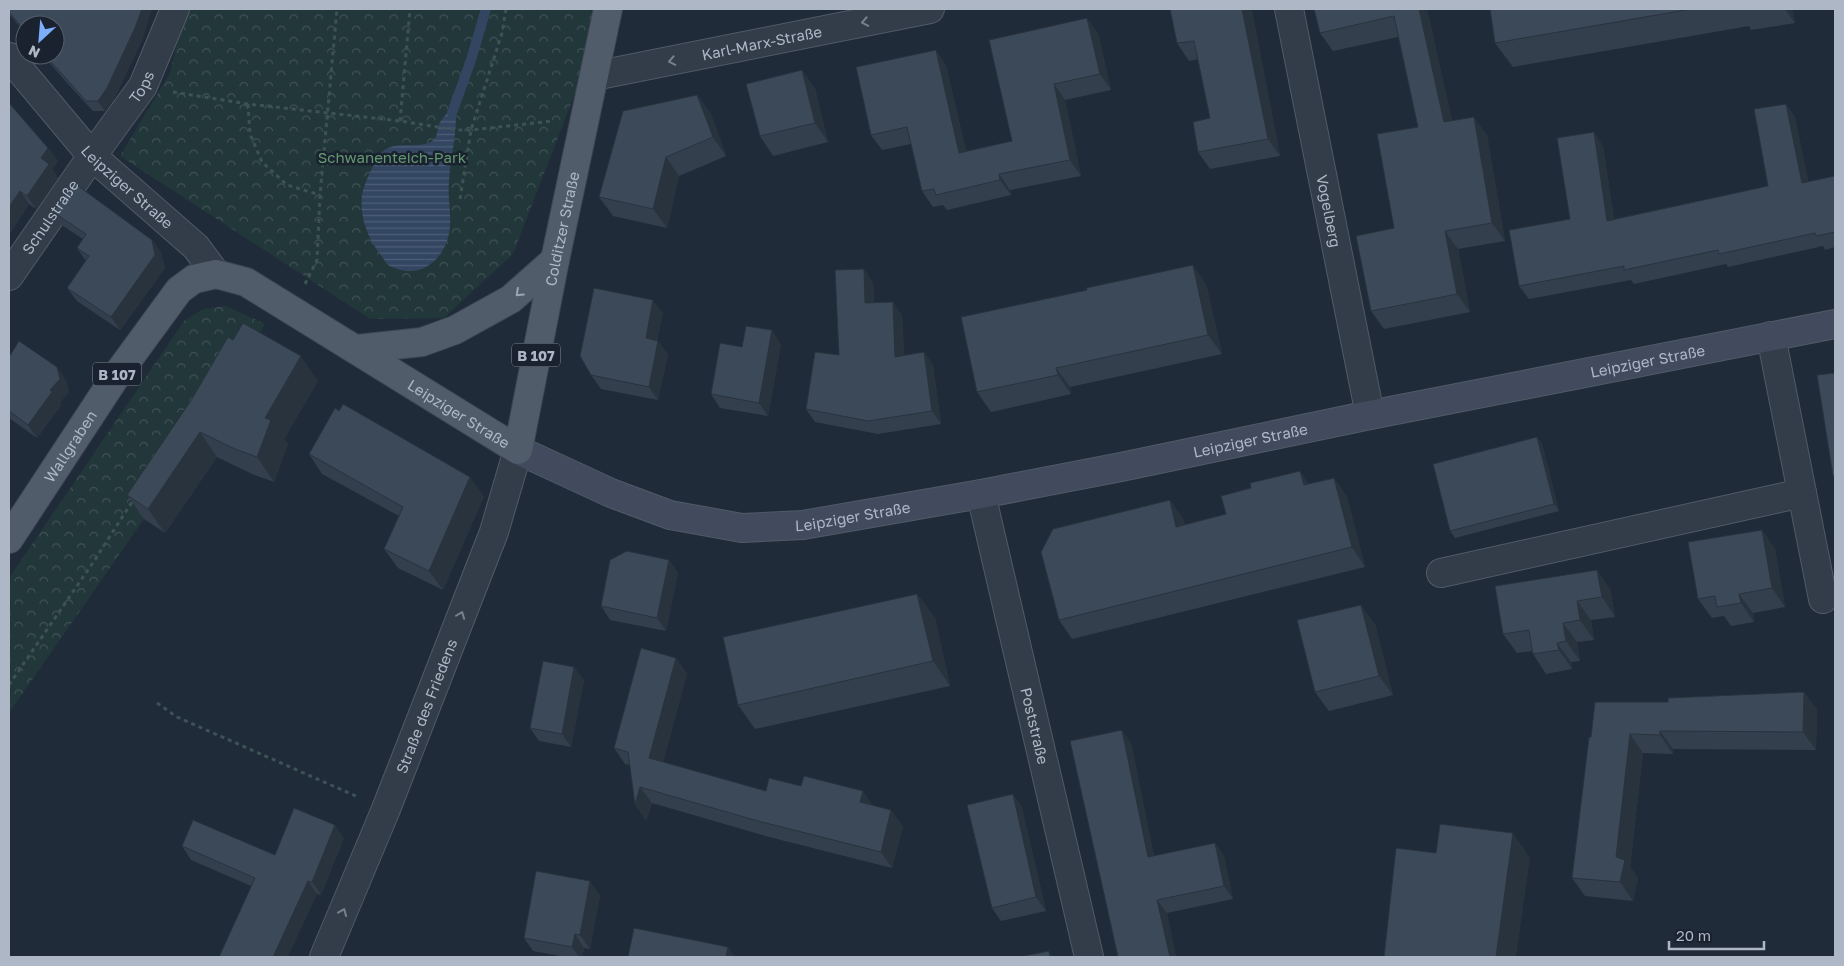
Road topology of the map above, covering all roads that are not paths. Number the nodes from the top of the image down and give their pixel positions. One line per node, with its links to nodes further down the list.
1 (175, 9): 7 (street, Tops)
2 (608, 9): 6 (main road, Colditzer Straße / B 107)
3 (930, 9): 6 (street, Karl-Marx-Straße, one-way to 6)
4 (1289, 9): 14 (street, Vogelberg)
5 (9, 57): 7 (street, Leipziger Straße)
6 (594, 76): 8 (main road, Colditzer Straße / B 107)
7 (92, 156): 9 (street, Leipziger Straße); 10 (street, Schulstraße)
8 (554, 260): 13 (main road, one-way to 13); 15 (main road, Colditzer Straße / B 107)
9 (216, 274): 13 (main road, Leipziger Straße / B 107); 18 (main road, Wallgraben / B 107)
10 (9, 276)
11 (1835, 324): 12 (main road, Leipziger Straße)
12 (1771, 336): 14 (main road, Leipziger Straße); 16 (street)
13 (357, 350): 15 (main road, Leipziger Straße / B 107)
14 (1370, 415): 17 (main road, Leipziger Straße)
15 (518, 450): 17 (main road, Leipziger Straße); 21 (street, Straße des Friedens, one-way to 15)
16 (1802, 493): 19 (street); 20 (street)
17 (981, 494): 22 (street, Poststraße)
18 (9, 538)
19 (1442, 573)
20 (1823, 598)
21 (324, 957)
22 (1089, 957)

